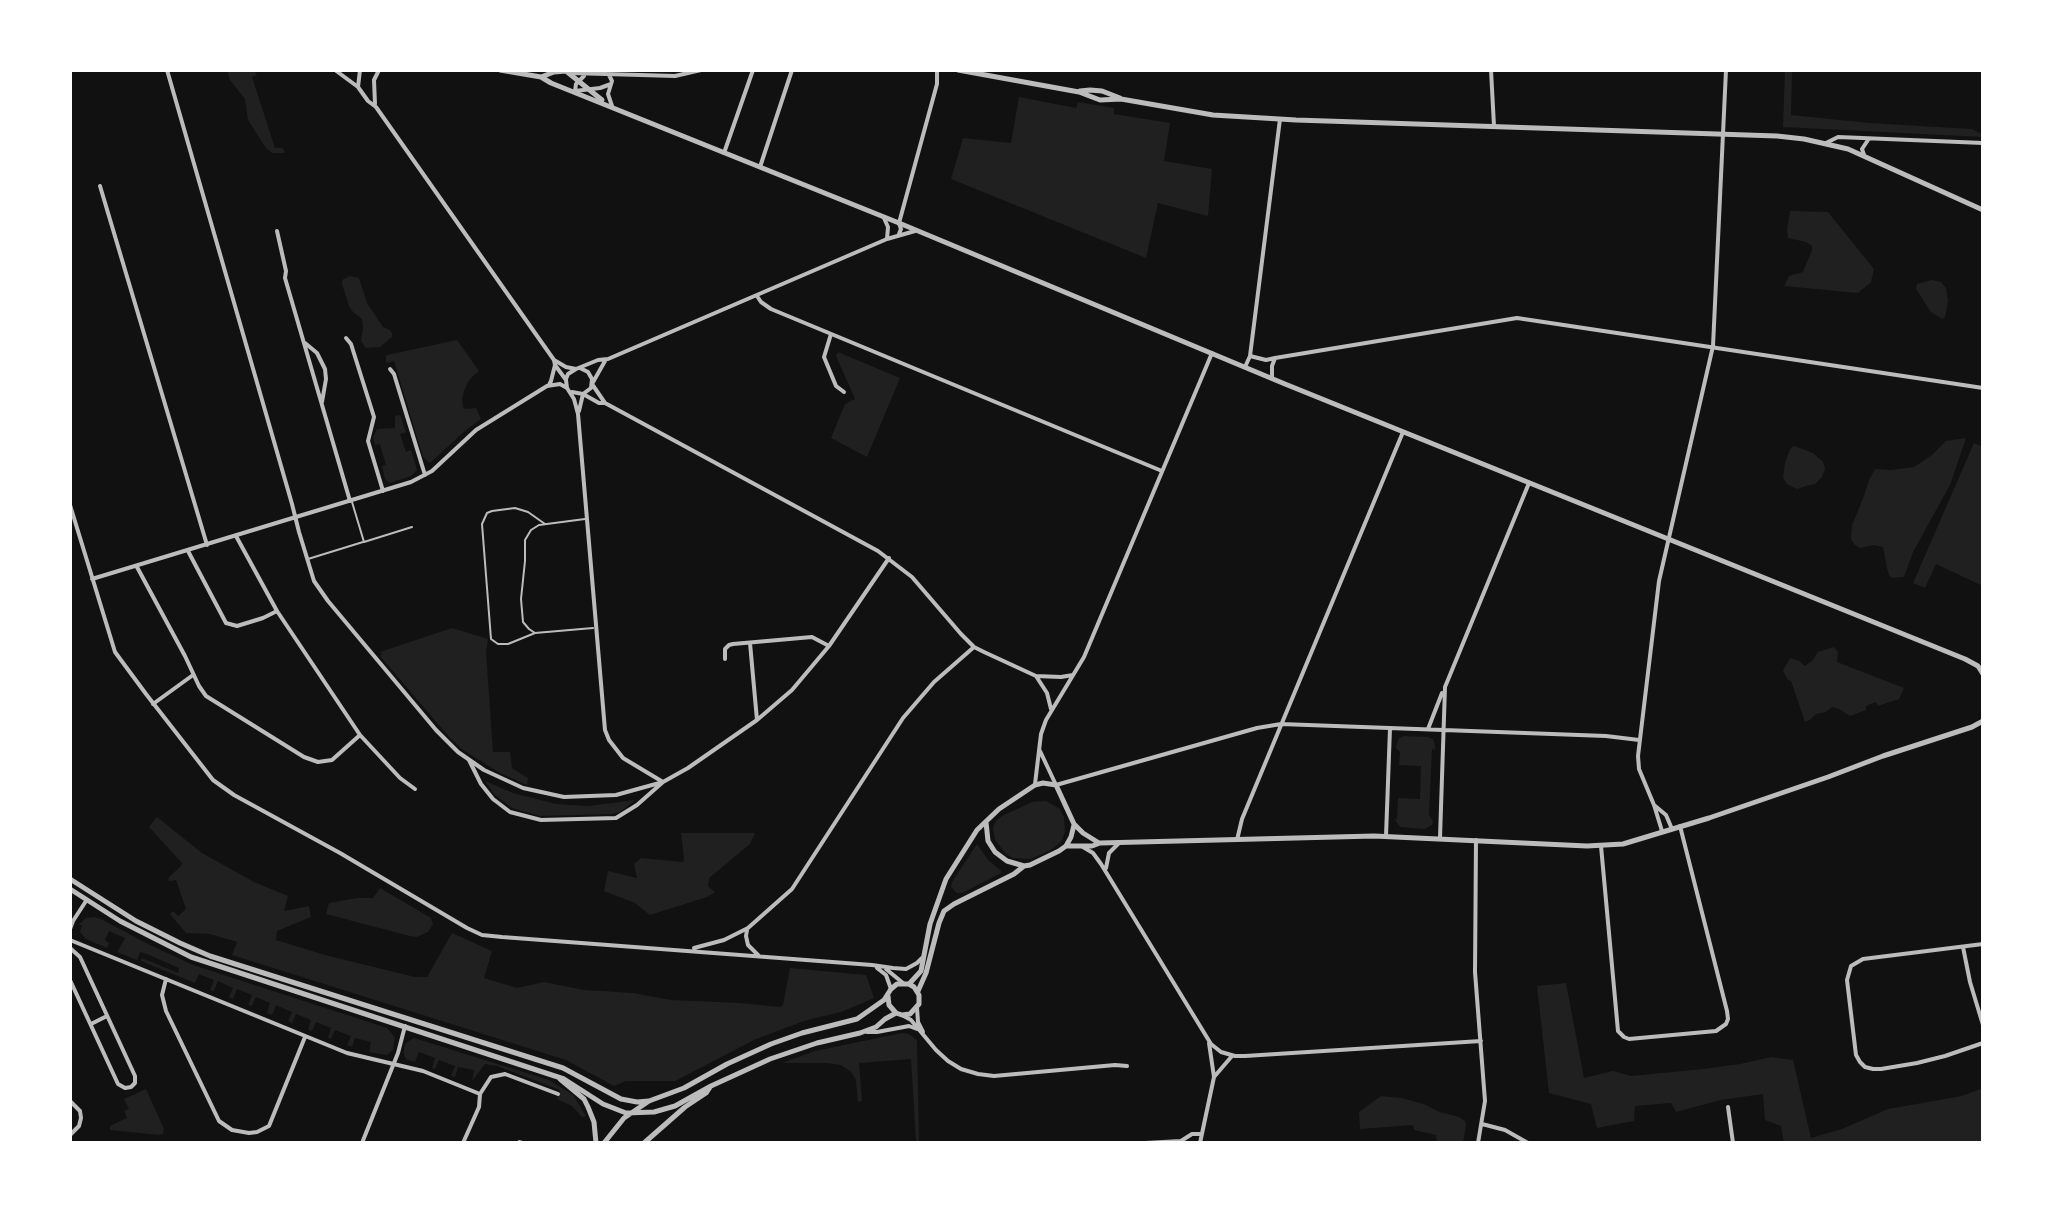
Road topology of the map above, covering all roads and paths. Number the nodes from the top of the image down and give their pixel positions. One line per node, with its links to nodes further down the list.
1 (167, 70): 75 (street)
2 (335, 70): 21 (street)
3 (360, 70): 21 (street)
4 (379, 70): 18 (street)
5 (500, 70): 17 (street)
6 (701, 70): 16 (street)
7 (753, 70): 32 (street)
8 (792, 70): 34 (street)
9 (937, 70): 38 (street)
10 (958, 70): 26 (street)
11 (1491, 70): 27 (street)
12 (1726, 70): 28 (street)
13 (568, 71): 15 (street); 17 (street); 19 (street)
14 (371, 72): 18 (street)
15 (586, 74): 16 (street); 19 (street)
16 (607, 74): 20 (street)
17 (541, 77): 23 (street)
18 (374, 80): 25 (street)
19 (579, 80): 22 (street); 23 (street)
20 (611, 84): 22 (street); 24 (street)
21 (358, 87): 25 (street)
22 (589, 89): 23 (street); 24 (street)
23 (575, 91): 24 (street)
24 (609, 105): 32 (street)
25 (376, 107): 52 (street)
26 (1280, 119): 27 (street); 49 (street)
27 (1494, 126): 28 (street)
28 (1723, 134): 30 (street); 47 (street)
29 (1870, 139): 30 (street); 31 (street); 33 (street)
30 (1826, 143): 33 (street)
31 (1983, 143)
32 (724, 153): 34 (street)
33 (1864, 155): 36 (street)
34 (760, 167): 37 (street)
35 (100, 186): 82 (street)
36 (1983, 210)
37 (883, 216): 38 (street); 41 (street)
38 (899, 223): 40 (street); 41 (street); 42 (street)
39 (277, 231): 46 (street)
40 (917, 231): 42 (street); 48 (street)
41 (888, 237): 42 (street); 43 (street)
42 (896, 237)
43 (757, 296): 44 (street); 51 (street)
44 (831, 334): 62 (street); 69 (street)
45 (346, 338): 72 (street)
46 (303, 342): 66 (street); 66 (street)
47 (1713, 346): 50 (street); 60 (street); 80 (street)
48 (1212, 353): 53 (street); 69 (street)
49 (1250, 356): 50 (street); 53 (street)
50 (1275, 358): 57 (street)
51 (605, 361): 54 (street); 59 (street)
52 (555, 362): 54 (street); 56 (street); 58 (street)
53 (1245, 367): 57 (street)
54 (578, 368): 56 (street); 59 (street)
55 (390, 369): 70 (street)
56 (566, 376): 58 (street); 61 (street)
57 (1272, 378): 68 (street)
58 (550, 383): 61 (street); 70 (street)
59 (592, 384): 63 (street); 65 (street)
60 (1983, 388)
61 (569, 390): 63 (street); 67 (street)
62 (844, 392)
63 (583, 394): 64 (street); 67 (street)
64 (595, 401): 65 (street); 67 (street)
65 (605, 403): 84 (street)
66 (322, 404): 73 (street)
67 (579, 412): 76 (street)
68 (1403, 432): 71 (street); 105 (street)
69 (1162, 471): 98 (street)
70 (425, 475): 72 (street)
71 (1529, 483): 80 (street); 100 (street)
72 (383, 491): 73 (street)
73 (351, 501): 75 (street); 81 (lane)
74 (70, 505): 87 (street)
75 (295, 518): 79 (street); 85 (street)
76 (587, 519): 77 (lane); 89 (street)
77 (545, 524): 90 (lane); 90 (lane)
78 (412, 527): 81 (lane)
79 (236, 536): 82 (street); 88 (street)
80 (1669, 540): 95 (street); 110 (street)
81 (364, 542): 85 (lane)
82 (207, 545): 83 (street)
83 (188, 551): 86 (street); 88 (street)
84 (889, 558): 92 (street); 93 (street)
85 (307, 559): 112 (street)
86 (137, 566): 87 (street); 97 (street)
87 (92, 579): 101 (street)
88 (277, 611): 109 (street)
89 (596, 628): 90 (lane); 113 (street)
90 (535, 633)
91 (750, 643): 92 (street); 94 (street); 103 (street)
92 (829, 646): 103 (street)
93 (974, 647): 99 (street); 141 (street)
94 (725, 659)
95 (1980, 665): 96 (street)
96 (1983, 674)
97 (193, 675): 101 (street); 109 (street)
98 (1073, 675): 99 (street); 102 (street)
99 (1036, 676): 102 (street)
100 (1445, 687): 107 (street); 108 (street)
101 (153, 704): 147 (street)
102 (1051, 709): 111 (street)
103 (757, 720): 113 (street)
104 (1983, 720): 120 (street)
105 (1281, 724): 106 (street); 115 (street); 125 (street)
106 (1390, 728): 107 (street); 123 (street)
107 (1428, 729): 108 (street)
108 (1443, 730): 110 (street); 124 (street)
109 (360, 735): 116 (street)
110 (1640, 740): 117 (street)
111 (1040, 751): 114 (street); 115 (street)
112 (469, 760): 113 (street); 113 (street)
113 (663, 782)
114 (1035, 785): 115 (street); 118 (street)
115 (1056, 785): 119 (street)
116 (415, 789)
117 (1654, 805): 121 (street); 122 (street)
118 (986, 821): 134 (street); 149 (street)
119 (1074, 824): 127 (street); 129 (street)
120 (1680, 826): 121 (street); 131 (street)
121 (1672, 829): 122 (street)
122 (1662, 832): 131 (street)
123 (1386, 836): 124 (street); 125 (street)
124 (1440, 838): 126 (street)
125 (1237, 840): 128 (street)
126 (1476, 840): 131 (street); 168 (street)
127 (1103, 843): 128 (street); 130 (street); 132 (street); 133 (street)
128 (1119, 843): 132 (street)
129 (1066, 846): 130 (street); 134 (street)
130 (1081, 846): 133 (street)
131 (1601, 846)
132 (1111, 850): 135 (street)
133 (1098, 859): 135 (street)
134 (1024, 866): 155 (street)
135 (1106, 870): 167 (street)
136 (70, 879): 137 (street)
137 (82, 888): 139 (street); 140 (street)
138 (70, 889): 140 (street)
139 (100, 899): 140 (street); 179 (street)
140 (86, 901): 142 (street); 162 (street)
141 (748, 928): 147 (street); 148 (street)
142 (70, 929)
143 (70, 940): 152 (street)
144 (1983, 944): 145 (street)
145 (1963, 947): 161 (street); 169 (street)
146 (70, 948): 159 (street)
147 (685, 950): 148 (street)
148 (760, 956): 150 (street)
149 (924, 957): 151 (street); 154 (street)
150 (872, 965): 151 (street); 156 (street)
151 (884, 968): 154 (street)
152 (166, 979): 166 (street); 166 (street)
153 (70, 980): 160 (street)
154 (906, 983): 155 (street); 156 (street)
155 (918, 991): 157 (street)
156 (889, 992): 158 (street); 179 (street)
157 (917, 1008): 158 (street); 165 (street)
158 (899, 1014): 163 (street); 164 (street)
159 (107, 1016): 160 (street); 160 (street)
160 (91, 1024)
161 (1983, 1025)
162 (405, 1026): 171 (street); 174 (street)
163 (917, 1029): 164 (street); 165 (street)
164 (865, 1031): 175 (street)
165 (923, 1034): 172 (street)
166 (305, 1036): 171 (street)
167 (1208, 1038): 170 (street); 173 (street)
168 (1481, 1041): 170 (street); 182 (street)
169 (1983, 1043)
170 (1232, 1056): 173 (street)
171 (393, 1065): 176 (street); 186 (street)
172 (1127, 1066)
173 (1214, 1077): 183 (street)
174 (559, 1078): 181 (street); 190 (street)
175 (711, 1086): 181 (street); 192 (street)
176 (480, 1094): 177 (street); 187 (street)
177 (558, 1094)
178 (70, 1101): 184 (street)
179 (649, 1101): 181 (street)
180 (1728, 1107): 197 (street)
181 (630, 1113): 191 (street)
182 (1482, 1124): 195 (street); 196 (street)
183 (1202, 1134): 185 (street); 194 (street)
184 (70, 1135)
185 (1183, 1142): 193 (street)
186 (362, 1143)
187 (463, 1143)
188 (517, 1143): 189 (lane)
189 (526, 1143)
190 (596, 1143)
191 (604, 1143)
192 (644, 1143)
193 (1145, 1143)
194 (1200, 1143)
195 (1478, 1143)
196 (1528, 1143)
197 (1733, 1143)

